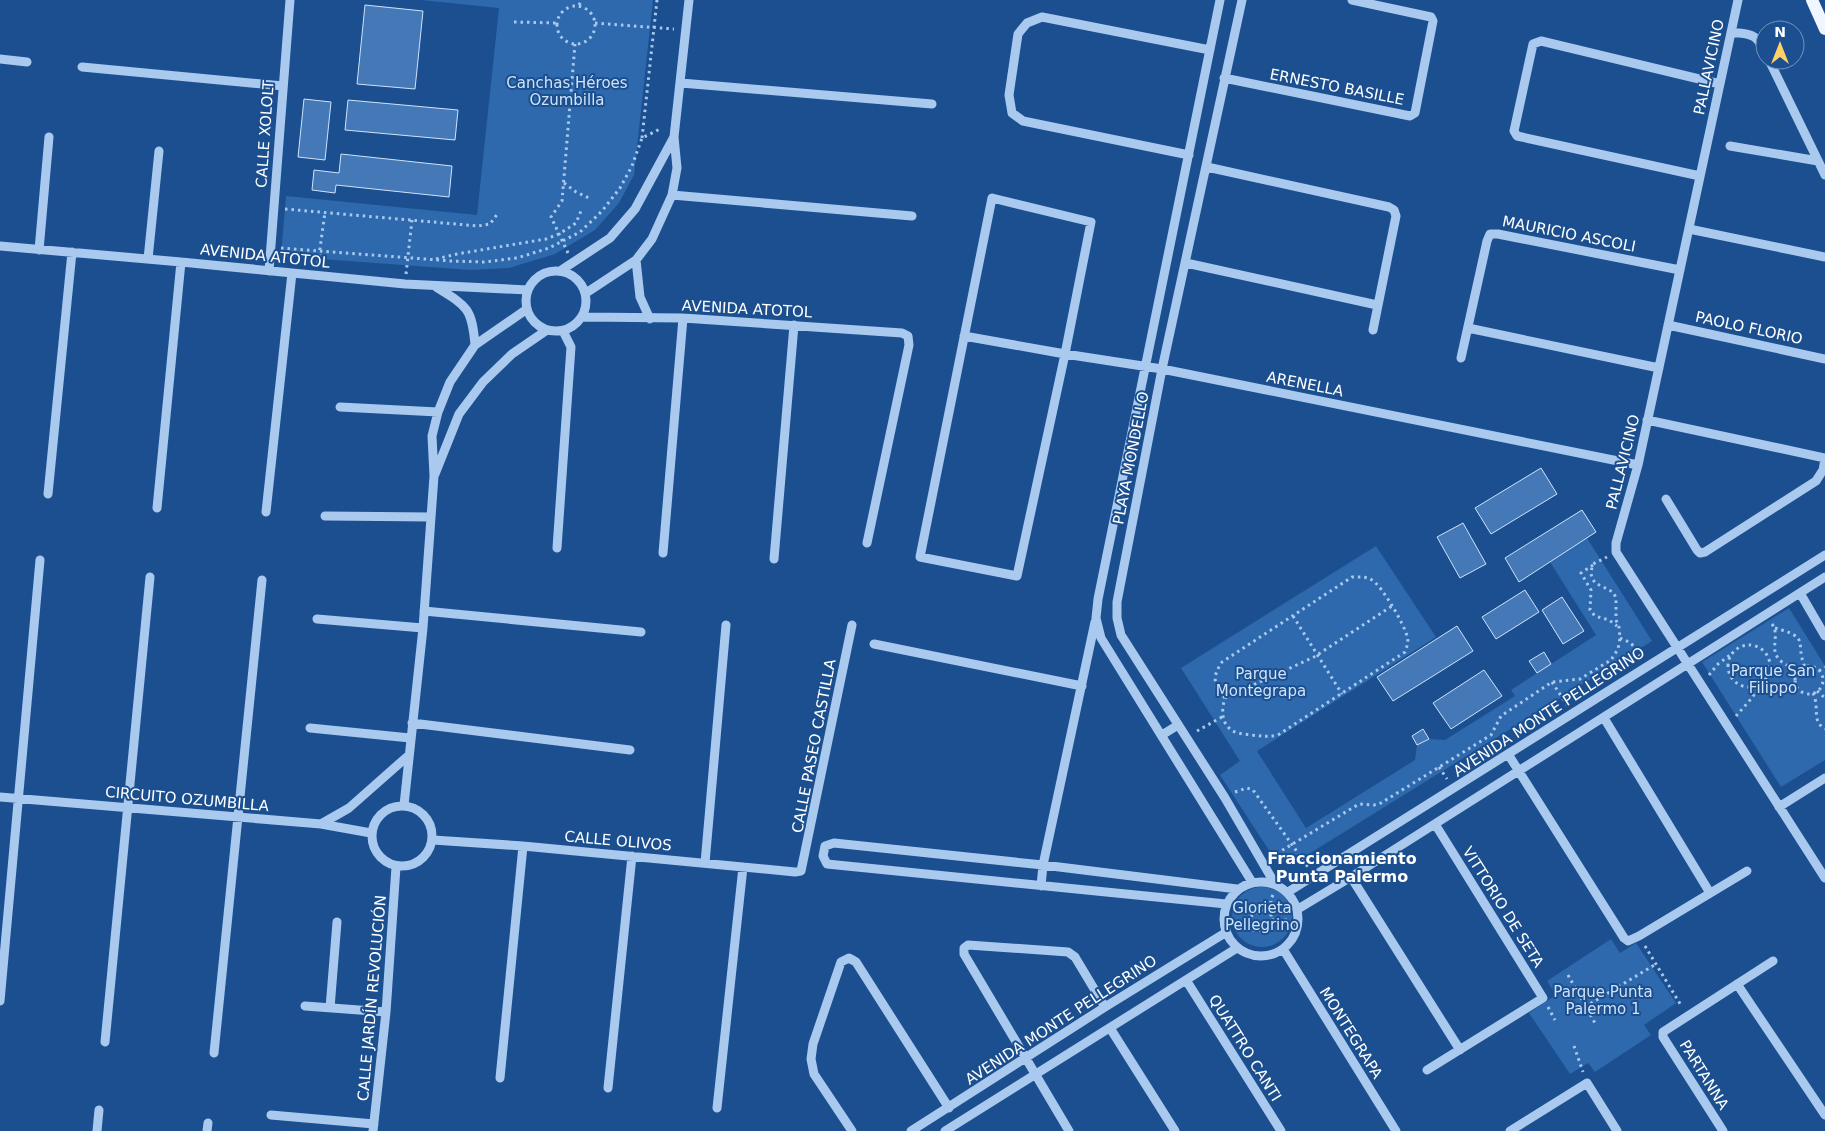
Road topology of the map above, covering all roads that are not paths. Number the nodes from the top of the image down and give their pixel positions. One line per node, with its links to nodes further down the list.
1 (290, 0): 19 (street, CALLE XOLOLT)
2 (689, 0): 17 (street)
3 (1220, 0): 11 (street, PLAYA MONDELLO)
4 (1242, 0): 16 (street, PLAYA MONDELLO)
5 (1352, 0): 16 (street, ERNESTO BASILLE)
6 (1738, 0): 9 (street, PALLAVICINO)
7 (1812, 0): 8 (main road)
8 (1825, 29)
9 (1731, 32): 10 (street); 18 (street, PALLAVICINO)
10 (1755, 36)
11 (1210, 50): 25 (street, PLAYA MONDELLO); 25 (street)
12 (0, 59): 13 (street)
13 (27, 62)
14 (82, 67): 19 (street)
15 (1774, 70): 26 (street)
16 (1224, 78): 27 (street, PLAYA MONDELLO)
17 (681, 83): 20 (street); 21 (street)
18 (1720, 84): 29 (street, PALLAVICINO); 29 (street)
19 (283, 86): 42 (street, CALLE XOLOLT)
20 (932, 104)
21 (674, 136): 30 (street); 43 (street)
22 (49, 137): 34 (street)
23 (1730, 146): 26 (street)
24 (159, 152): 37 (street)
25 (1189, 155): 64 (street, PLAYA MONDELLO)
26 (1818, 161): 28 (street)
27 (1207, 167): 40 (street, PLAYA MONDELLO); 48 (street)
28 (1825, 175)
29 (1700, 176): 32 (street, PALLAVICINO)
30 (672, 195): 31 (street); 38 (street)
31 (912, 216)
32 (1688, 229): 36 (street); 41 (street, PALLAVICINO)
33 (0, 246): 34 (street, AVENIDA ATOTOL)
34 (39, 250): 35 (street, AVENIDA ATOTOL)
35 (72, 252): 37 (street, AVENIDA ATOTOL); 73 (street)
36 (1825, 257)
37 (148, 259): 39 (street, AVENIDA ATOTOL)
38 (636, 260): 47 (street); 52 (street)
39 (182, 262): 42 (street, AVENIDA ATOTOL); 75 (street)
40 (1186, 263): 48 (street); 66 (street, PLAYA MONDELLO)
41 (1680, 270): 54 (street, PALLAVICINO); 55 (street, MAURICIO ASCOLI)
42 (269, 271): 44 (street, AVENIDA ATOTOL)
43 (560, 271): 46 (street); 47 (street)
44 (292, 273): 45 (street, AVENIDA ATOTOL); 76 (street)
45 (434, 286): 46 (street, AVENIDA ATOTOL); 60 (street)
46 (528, 290): 49 (street)
47 (586, 293): 50 (street)
48 (1377, 305): 57 (street)
49 (526, 309): 56 (street); 60 (street)
50 (583, 318): 52 (street, AVENIDA ATOTOL); 58 (street)
51 (683, 318): 52 (street, AVENIDA ATOTOL); 53 (street, AVENIDA ATOTOL); 81 (street)
52 (650, 319)
53 (794, 325): 79 (street, AVENIDA ATOTOL); 83 (street)
54 (1668, 325): 63 (street, PAOLO FLORIO); 65 (street, PALLAVICINO)
55 (1468, 328): 62 (street, MAURICIO ASCOLI); 65 (street)
56 (547, 330): 58 (street); 72 (street)
57 (1373, 330)
58 (563, 331): 80 (street)
59 (964, 336): 61 (street, ARENELLA); 61 (street); 61 (street)
60 (475, 345): 68 (street)
61 (1065, 354): 64 (street, ARENELLA)
62 (1461, 358)
63 (1825, 359)
64 (1145, 367): 66 (street, ARENELLA); 90 (street, PLAYA MONDELLO)
65 (1659, 368): 69 (street, PALLAVICINO)
66 (1162, 369): 71 (street, ARENELLA); 103 (street, PLAYA MONDELLO)
67 (340, 407): 68 (street)
68 (438, 412): 72 (street)
69 (1647, 420): 70 (street); 71 (street, PALLAVICINO)
70 (1825, 459): 74 (street)
71 (1638, 466): 98 (street, PALLAVICINO)
72 (434, 476): 78 (street)
73 (48, 494)
74 (1666, 499)
75 (157, 508)
76 (266, 512)
77 (325, 516): 78 (street)
78 (432, 517): 89 (street)
79 (867, 543)
80 (558, 548)
81 (663, 553)
82 (1825, 554): 98 (street, AVENIDA MONTE PELLEGRINO)
83 (774, 559)
84 (40, 560): 113 (street)
85 (150, 577): 116 (street)
86 (1825, 577): 88 (street)
87 (262, 580): 117 (street)
88 (1800, 593): 96 (street); 99 (street)
89 (424, 612): 94 (street); 95 (street)
90 (1096, 618): 100 (street); 105 (street, PLAYA MONDELLO)
91 (317, 619): 94 (street)
92 (726, 625): 124 (street)
93 (852, 625): 129 (street, CALLE PASEO CASTILLA)
94 (423, 628): 102 (street)
95 (641, 632)
96 (1825, 636)
97 (874, 644): 100 (street)
98 (1677, 647): 99 (street); 108 (street, AVENIDA MONTE PELLEGRINO)
99 (1688, 664): 101 (street); 115 (street)
100 (1082, 686): 125 (street)
101 (1604, 718): 110 (street); 137 (street)
102 (412, 722): 106 (street); 107 (street)
103 (1178, 725): 105 (street); 133 (street, PLAYA MONDELLO)
104 (310, 728): 106 (street)
105 (1162, 735): 132 (street, PLAYA MONDELLO)
106 (410, 738): 109 (street)
107 (630, 750)
108 (1508, 754): 110 (street); 136 (street, AVENIDA MONTE PELLEGRINO)
109 (409, 755): 114 (street); 118 (street)
110 (1519, 771): 119 (street); 137 (street)
111 (1825, 778): 115 (street)
112 (0, 797): 113 (street, CIRCUITO OZUMBILLA)
113 (18, 799): 116 (street, CIRCUITO OZUMBILLA); 147 (street)
114 (404, 805): 120 (street); 121 (street)
115 (1778, 807): 131 (street)
116 (129, 808): 117 (street, CIRCUITO OZUMBILLA); 153 (street)
117 (238, 818): 118 (street, CIRCUITO OZUMBILLA); 155 (street)
118 (321, 824): 120 (street, CIRCUITO OZUMBILLA)
119 (1435, 824): 130 (street); 154 (street, VITTORIO DE SETA)
120 (371, 833): 126 (street)
121 (433, 840): 122 (street, CALLE OLIVOS); 126 (street)
122 (523, 846): 123 (street, CALLE OLIVOS); 159 (street)
123 (632, 856): 124 (street, CALLE OLIVOS); 160 (street)
124 (705, 863): 127 (street, CALLE OLIVOS)
125 (1043, 866): 134 (street); 134 (street); 135 (street)
126 (396, 867): 151 (street, CALLE JARDÍN REVOLUCIÓN)
127 (743, 867): 129 (street, CALLE OLIVOS); 161 (street)
128 (1747, 870): 137 (street)
129 (801, 871)
130 (1351, 877): 139 (street); 154 (street)
131 (1825, 878)
132 (1252, 882): 133 (street); 135 (street)
133 (1276, 884): 136 (street)
134 (1041, 886): 138 (street)
135 (1238, 889): 138 (street)
136 (1288, 892): 139 (street)
137 (1710, 893)
138 (1226, 904): 141 (street)
139 (1298, 909): 143 (street)
140 (337, 922): 150 (street)
141 (1225, 932): 142 (street); 149 (street, AVENIDA MONTE PELLEGRINO)
142 (1237, 948): 143 (street); 145 (street, AVENIDA MONTE PELLEGRINO)
143 (1283, 950): 175 (street, MONTEGRAPA)
144 (1774, 961): 146 (street, PARTANNA)
145 (1186, 980): 152 (street, AVENIDA MONTE PELLEGRINO); 174 (street, QUATTRO CANTI)
146 (1737, 984): 164 (street); 178 (street, PARTANNA)
147 (0, 1001)
148 (305, 1006): 150 (street)
149 (1105, 1007): 156 (street, AVENIDA MONTE PELLEGRINO); 156 (street)
150 (330, 1008): 151 (street)
151 (386, 1012): 166 (street, CALLE JARDÍN REVOLUCIÓN)
152 (1110, 1028): 158 (street, AVENIDA MONTE PELLEGRINO); 173 (street)
153 (105, 1042)
154 (1460, 1050): 157 (street, VITTORIO DE SETA)
155 (214, 1054)
156 (1025, 1057): 158 (street); 162 (street, AVENIDA MONTE PELLEGRINO)
157 (1427, 1070)
158 (1036, 1076): 167 (street, AVENIDA MONTE PELLEGRINO); 172 (street)
159 (500, 1078)
160 (608, 1088)
161 (718, 1108)
162 (949, 1108): 169 (street); 170 (street, AVENIDA MONTE PELLEGRINO)
163 (99, 1110): 168 (street)
164 (1825, 1115)
165 (272, 1116): 166 (street)
166 (374, 1128)
167 (957, 1128): 171 (street, AVENIDA MONTE PELLEGRINO)
168 (97, 1131)
169 (852, 1131)
170 (911, 1131)
171 (946, 1131)
172 (1069, 1131)
173 (1175, 1131)
174 (1281, 1131)
175 (1396, 1131)
176 (1510, 1131): 177 (street)
177 (1617, 1131)
178 (1723, 1131)

